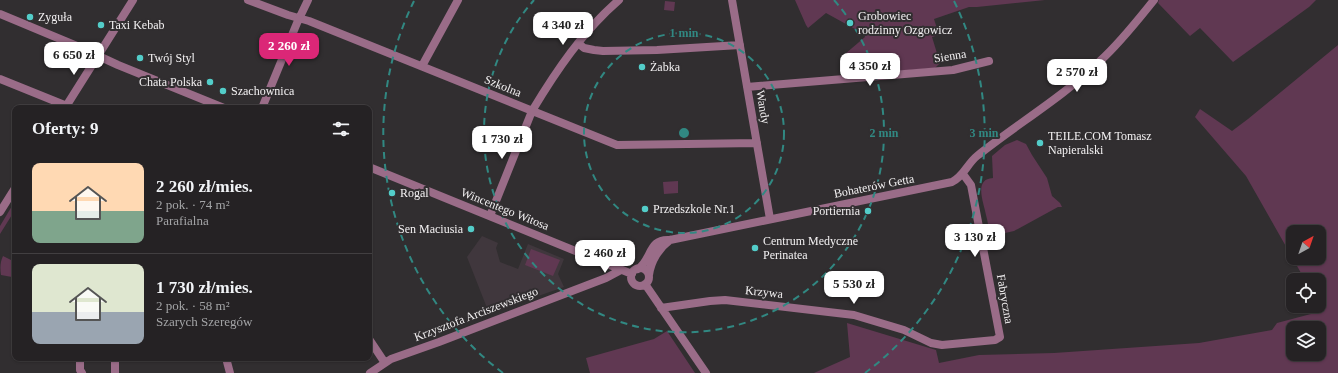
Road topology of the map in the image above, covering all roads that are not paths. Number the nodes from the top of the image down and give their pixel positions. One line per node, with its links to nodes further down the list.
1 (133, 0): 12 (street)
2 (248, 0): 9 (street, Szkolna)
3 (308, 0): 9 (street)
4 (458, 0): 14 (street)
5 (732, 0): 11 (street, Wandy)
6 (1154, 0): 24 (street)
7 (615, 1): 10 (street)
8 (0, 14): 12 (street)
9 (299, 18): 14 (street, Szkolna); 20 (street)
10 (578, 43): 11 (street); 21 (street)
11 (740, 45): 16 (street, Wandy)
12 (98, 56): 18 (street); 19 (street)
13 (989, 61): 16 (street, Sienna)
14 (422, 66): 21 (street, Szkolna)
15 (0, 80): 17 (street)
16 (747, 87): 22 (street, Wandy)
17 (61, 105)
18 (67, 105)
19 (217, 105)
20 (263, 105)
21 (532, 111): 22 (street, Szkolna); 27 (street)
22 (757, 143): 28 (street, Wandy)
23 (372, 168): 27 (street, Wincentego Witosa)
24 (963, 174): 28 (street, Bohaterów Getta); 35 (street, Fabryczna)
25 (12, 193): 26 (street)
26 (0, 212)
27 (490, 216): 30 (street, Wincentego Witosa)
28 (770, 219): 29 (street, Bohaterów Getta)
29 (670, 240): 31 (street, Bohaterów Getta); 32 (street)
30 (621, 270): 31 (street, Wincentego Witosa); 40 (street, Krzysztofa Arciszewskiego)
31 (635, 271): 32 (street); 33 (street)
32 (648, 275): 33 (street)
33 (645, 284): 34 (street)
34 (661, 308): 35 (street, Krzywa); 45 (street)
35 (1000, 337)
36 (372, 344): 40 (street)
37 (80, 361): 41 (street)
38 (115, 361): 42 (street)
39 (227, 361): 43 (street)
40 (385, 363): 44 (street, Krzysztofa Arciszewskiego)
41 (82, 373)
42 (115, 373)
43 (230, 373)
44 (370, 373)
45 (706, 373)

